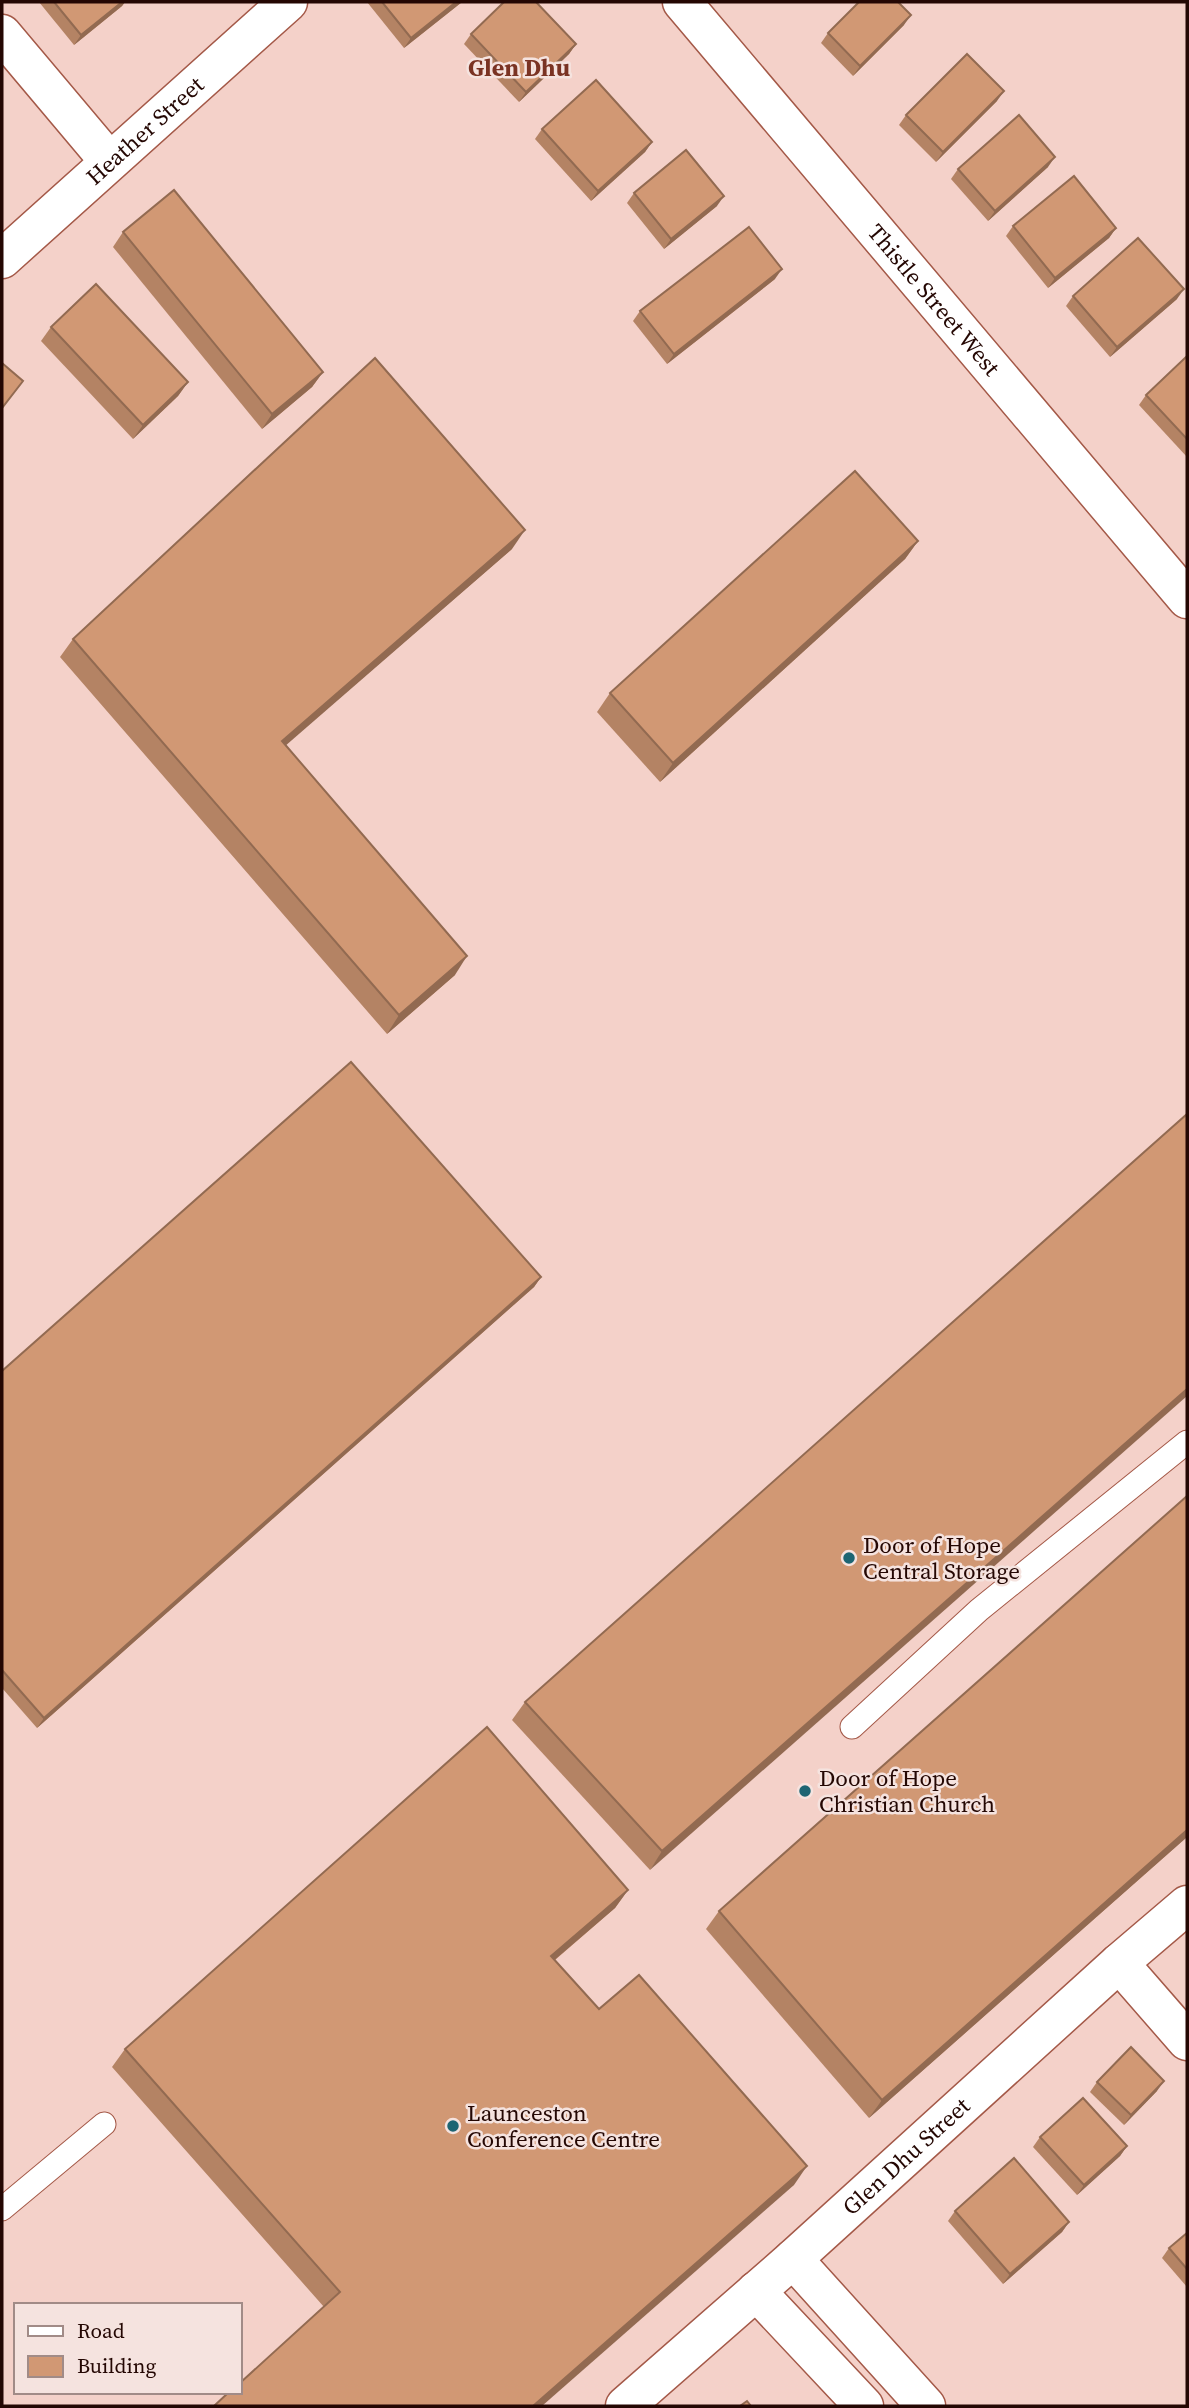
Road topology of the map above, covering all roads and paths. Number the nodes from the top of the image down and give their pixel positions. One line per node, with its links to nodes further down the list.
1 (288, 2): 4 (street, Heather Street)
2 (682, 2): 6 (street, Thistle Street West)
3 (2, 34): 4 (street)
4 (109, 161): 5 (street, Heather Street)
5 (2, 259)
6 (1186, 594)
7 (1187, 1442): 8 (lane)
8 (852, 1727)
9 (1187, 1905): 10 (street, Glen Dhu Street)
10 (1119, 1963): 11 (street); 14 (street, Glen Dhu Street)
11 (1187, 2041)
12 (104, 2124): 13 (lane)
13 (2, 2209)
14 (793, 2259): 15 (street, Glen Dhu Street); 18 (street)
15 (756, 2291): 16 (street, Glen Dhu Street); 17 (street)
16 (625, 2406)
17 (864, 2406)
18 (926, 2406)

